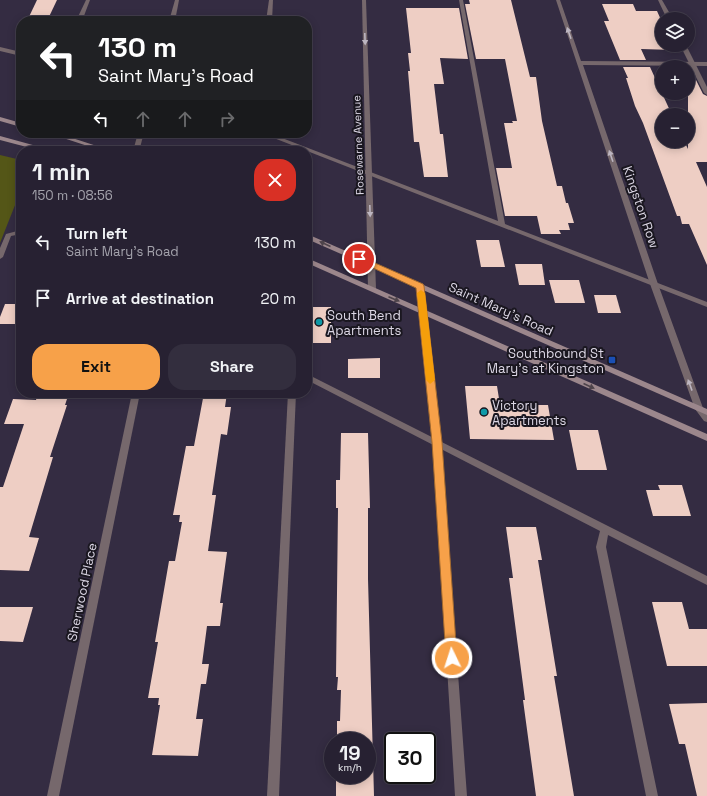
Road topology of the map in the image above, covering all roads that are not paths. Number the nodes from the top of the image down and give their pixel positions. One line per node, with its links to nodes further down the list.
1 (88, 0): 9 (street)
2 (177, 0): 10 (street)
3 (271, 0): 11 (street)
4 (364, 0): 29 (street, Rosewarne Avenue, one-way to 29)
5 (461, 0): 30 (street)
6 (558, 0): 14 (street, Kingston Row, one-way to 6)
7 (660, 0): 8 (street)
8 (666, 12)
9 (81, 16)
10 (173, 16)
11 (269, 16)
12 (0, 49): 13 (street)
13 (16, 53)
14 (580, 63): 15 (street); 36 (street, Kingston Row, one-way to 14)
15 (655, 63)
16 (695, 63): 17 (street)
17 (707, 64)
18 (695, 69): 19 (street)
19 (707, 93)
20 (0, 119): 21 (main road)
21 (16, 124)
22 (0, 138): 25 (main road)
23 (68, 138): 26 (main road)
24 (277, 138): 27 (street)
25 (30, 146)
26 (93, 146)
27 (298, 146)
28 (312, 151): 29 (street)
29 (369, 173): 30 (street); 35 (street, Rosewarne Avenue, one-way to 35)
30 (502, 225): 36 (street)
31 (16, 233): 33 (street)
32 (312, 238): 35 (main road, Saint Mary's Road, one-way to 32)
33 (0, 257)
34 (312, 262): 38 (main road)
35 (372, 264): 37 (main road, Saint Mary's Road); 38 (street, Rosewarne Avenue)
36 (654, 284): 39 (street); 44 (street, Kingston Row, one-way to 36)
37 (420, 286): 40 (street); 44 (main road, Saint Mary's Road)
38 (372, 289): 40 (main road, one-way to 40)
39 (707, 304)
40 (423, 311): 47 (main road, one-way to 47); 48 (street)
41 (312, 380): 48 (street)
42 (135, 398): 51 (street, Sherwood Place)
43 (292, 398): 52 (street)
44 (699, 409): 45 (main road, Saint Mary's Road); 46 (street, Kingston Row)
45 (707, 412)
46 (707, 419)
47 (707, 438)
48 (437, 442): 49 (street); 53 (street)
49 (605, 529): 50 (street); 54 (street)
50 (707, 581)
51 (53, 796)
52 (273, 796)
53 (461, 796)
54 (652, 796)

